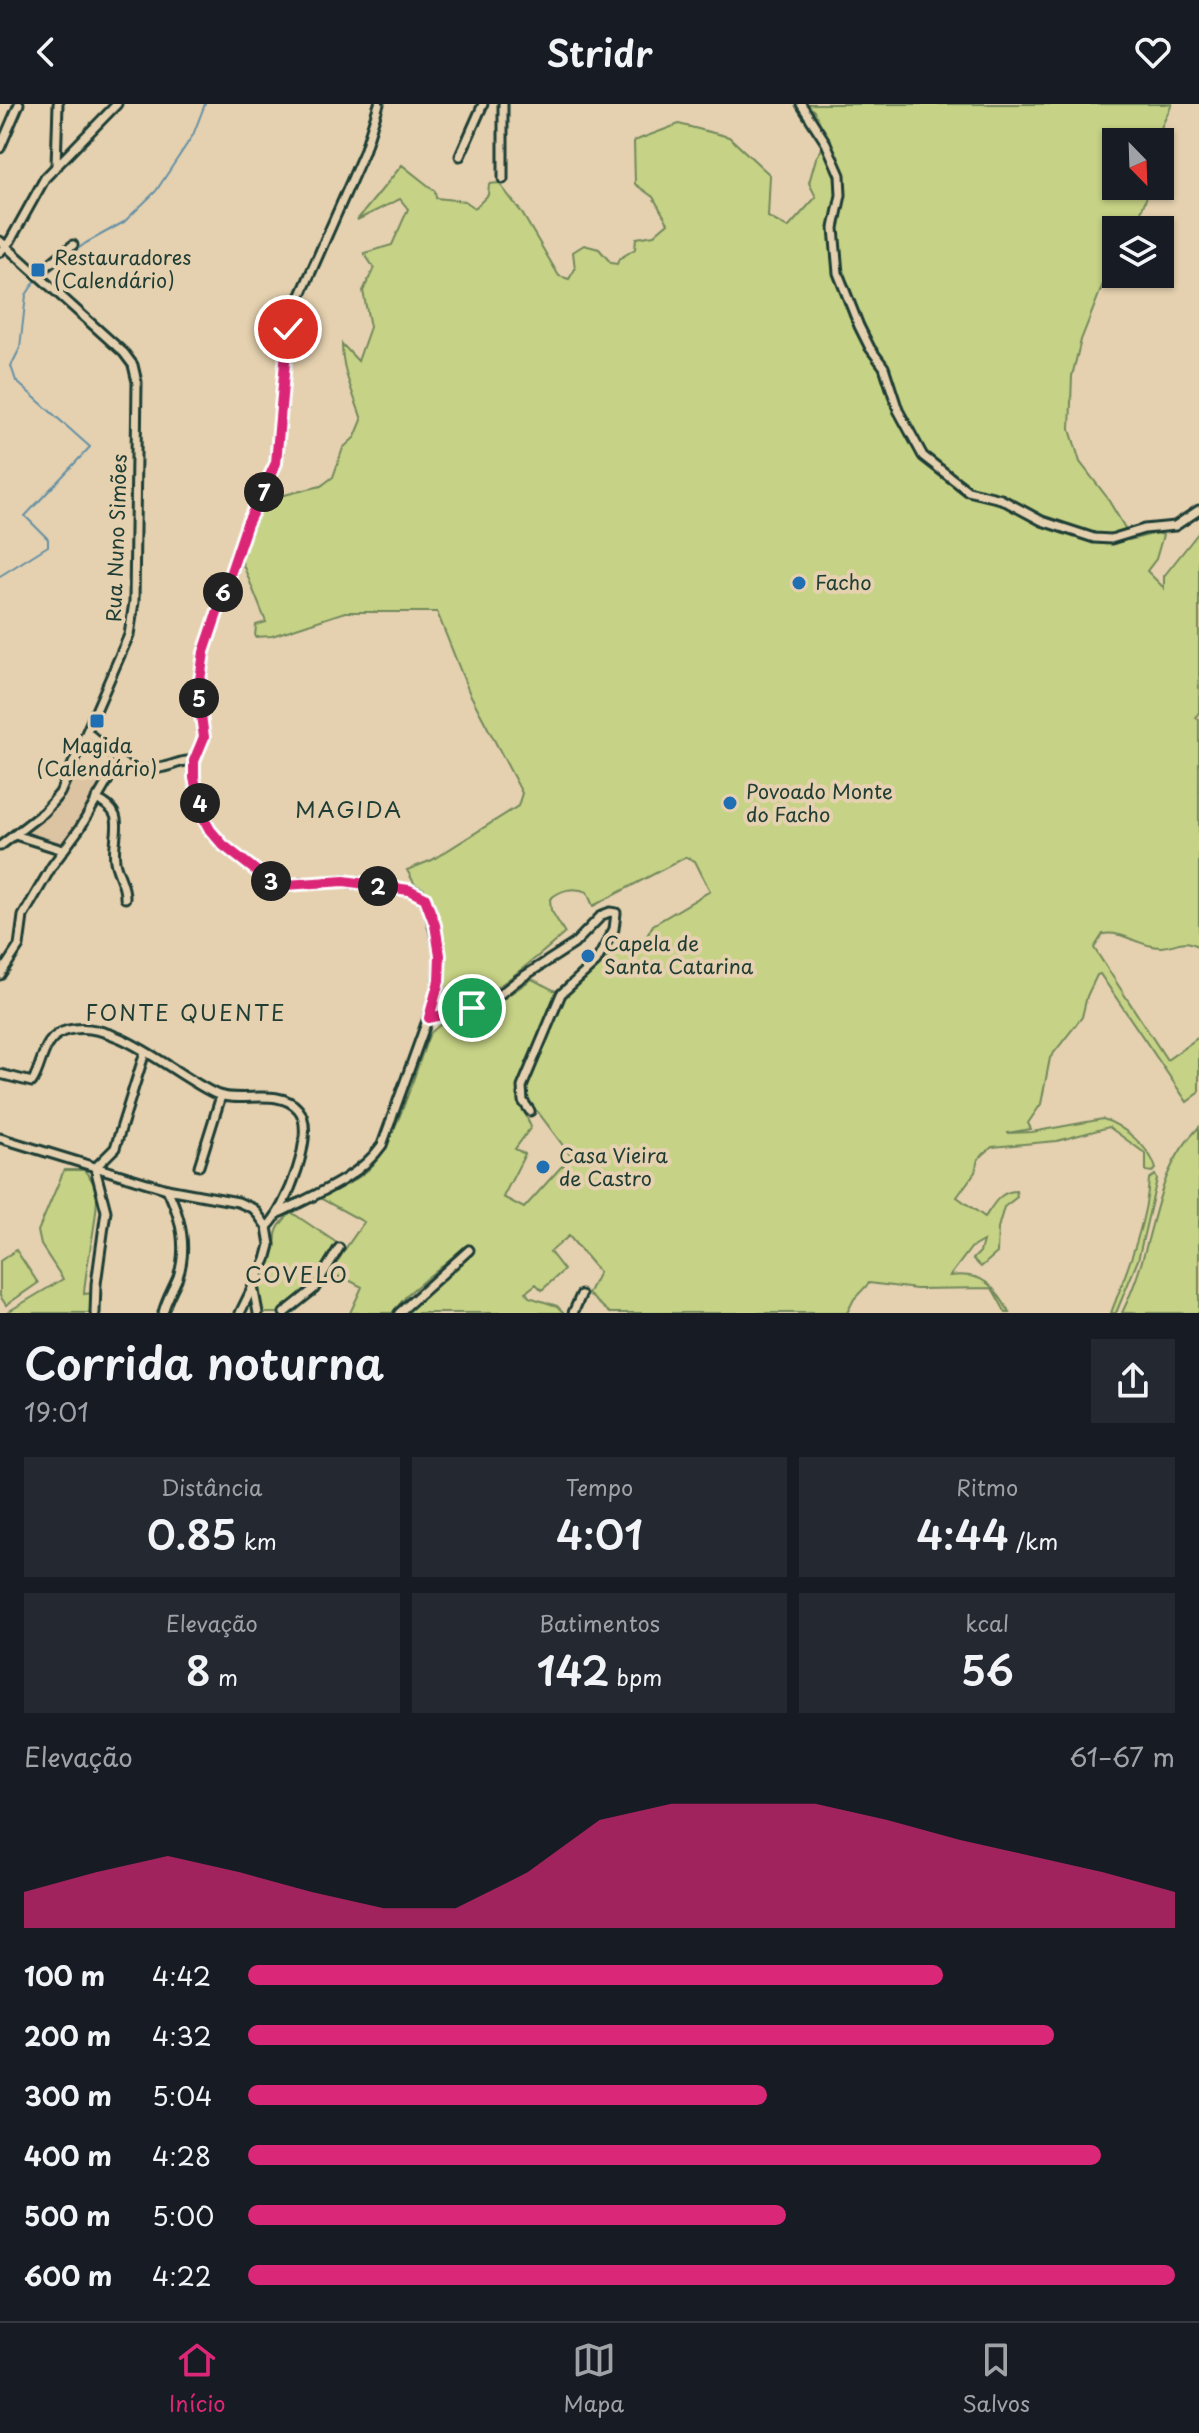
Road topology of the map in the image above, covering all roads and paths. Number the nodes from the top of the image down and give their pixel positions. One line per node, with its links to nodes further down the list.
1 (19, 104): 8 (street)
2 (58, 104): 10 (street)
3 (117, 104): 10 (street)
4 (379, 104): 17 (street)
5 (483, 104): 9 (street)
6 (503, 104): 11 (street)
7 (801, 104): 15 (street)
8 (0, 148)
9 (460, 156)
10 (56, 165): 13 (street)
11 (503, 179)
12 (73, 245): 14 (street)
13 (2, 246): 14 (street, Rua Nuno Simões)
14 (37, 274): 16 (street, Rua Nuno Simões)
15 (1199, 510)
16 (88, 733): 18 (street); 20 (street, Rua Nuno Simões)
17 (194, 761): 18 (street); 25 (street)
18 (118, 763): 19 (street)
19 (96, 799): 22 (street); 23 (street)
20 (15, 835): 21 (street, Rua Nuno Simões); 22 (street)
21 (0, 846)
22 (63, 850): 24 (street)
23 (125, 898)
24 (0, 975)
25 (429, 1018): 29 (street); 34 (street)
26 (145, 1052): 27 (street); 28 (street); 32 (street)
27 (0, 1074)
28 (221, 1096): 31 (street); 34 (street)
29 (530, 1111)
30 (0, 1138): 32 (street)
31 (199, 1166)
32 (95, 1168): 33 (street); 40 (street)
33 (167, 1189): 35 (street); 41 (street)
34 (281, 1212): 35 (street)
35 (267, 1227): 38 (street)
36 (339, 1248): 44 (street)
37 (469, 1250): 45 (street)
38 (253, 1286): 42 (street); 43 (street)
39 (581, 1295): 46 (street)
40 (95, 1313)
41 (163, 1313)
42 (240, 1313)
43 (258, 1313)
44 (284, 1313)
45 (399, 1313)
46 (573, 1313)

